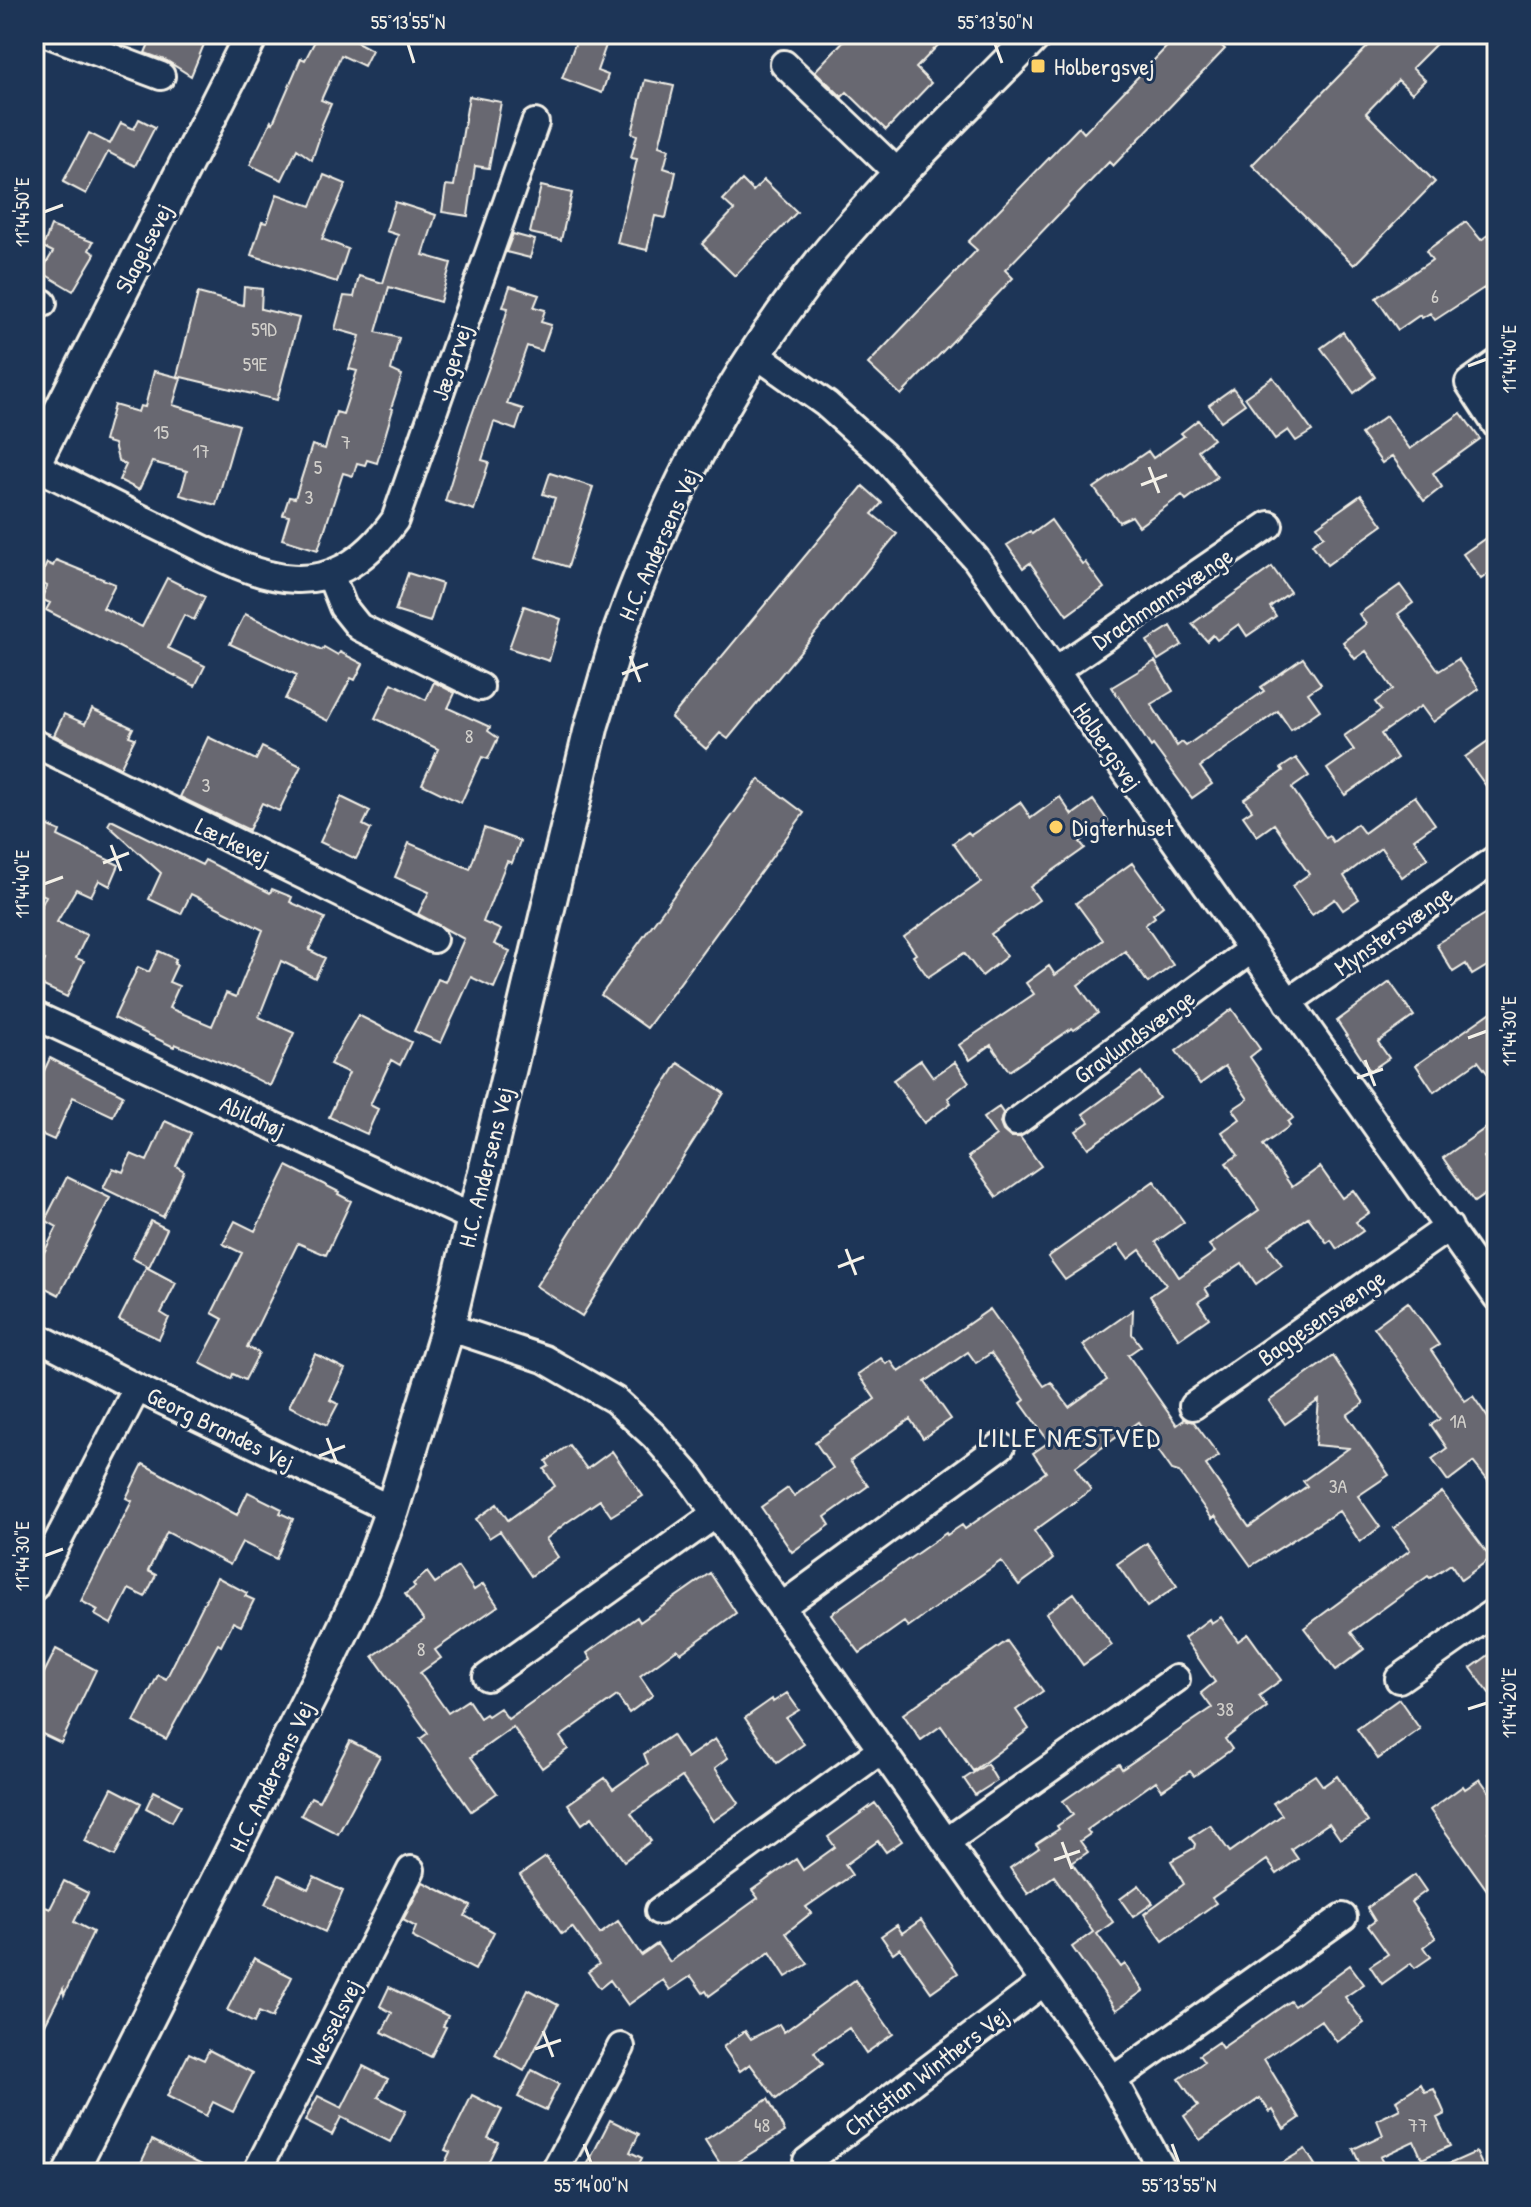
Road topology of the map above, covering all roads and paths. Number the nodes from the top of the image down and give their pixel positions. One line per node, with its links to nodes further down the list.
1 (49, 34): 5 (street)
2 (252, 34): 11 (street, Slagelsevej)
3 (1036, 34): 7 (street, H.C. Andersens Vej)
4 (784, 64): 7 (street)
5 (161, 76)
6 (535, 123): 13 (street, Jægervej)
7 (899, 174): 8 (street, H.C. Andersens Vej)
8 (757, 355): 14 (street, Holbergsvej); 23 (street, H.C. Andersens Vej)
9 (1497, 363): 10 (street)
10 (1497, 426)
11 (34, 464): 13 (street, Jægervej)
12 (1269, 525): 14 (street, Drachmannsvænge)
13 (330, 574): 15 (street)
14 (1055, 671): 19 (street, Holbergsvej)
15 (480, 687)
16 (34, 743): 18 (street, Lærkevej)
17 (1497, 858): 20 (street, Mynstersvænge)
18 (433, 939)
19 (1252, 949): 20 (street, Holbergsvej); 22 (street, Gravlundsvænge)
20 (1288, 1002): 24 (street, Holbergsvej)
21 (34, 1015): 23 (street, Abildhøj)
22 (1016, 1122)
23 (473, 1218): 27 (street, H.C. Andersens Vej)
24 (1449, 1227): 25 (street, Holbergsvej); 30 (street, Baggesensvænge)
25 (1488, 1264): 26 (street, Holbergsvej)
26 (1497, 1297)
27 (448, 1327): 32 (street, H.C. Andersens Vej); 33 (street)
28 (34, 1335): 29 (street, Georg Brandes Vej)
29 (137, 1388): 32 (street, Georg Brandes Vej); 34 (street, Georg Brandes Vej)
30 (1193, 1406)
31 (1001, 1446): 35 (street)
32 (392, 1510): 49 (street, H.C. Andersens Vej)
33 (716, 1514): 35 (street); 37 (street)
34 (34, 1587)
35 (781, 1607): 40 (street)
36 (1497, 1610): 39 (street)
37 (487, 1677)
38 (1176, 1679): 41 (street)
39 (1399, 1679)
40 (881, 1750): 41 (street); 43 (street)
41 (946, 1842): 45 (street)
42 (411, 1870): 50 (street, Wesselsvej)
43 (659, 1911)
44 (1343, 1917): 47 (street)
45 (1044, 1982): 47 (street); 48 (street, Christian Winthers Vej)
46 (621, 2047): 51 (street)
47 (1113, 2080): 52 (street)
48 (807, 2161)
49 (70, 2173)
50 (256, 2173)
51 (554, 2173)
52 (1164, 2173)

